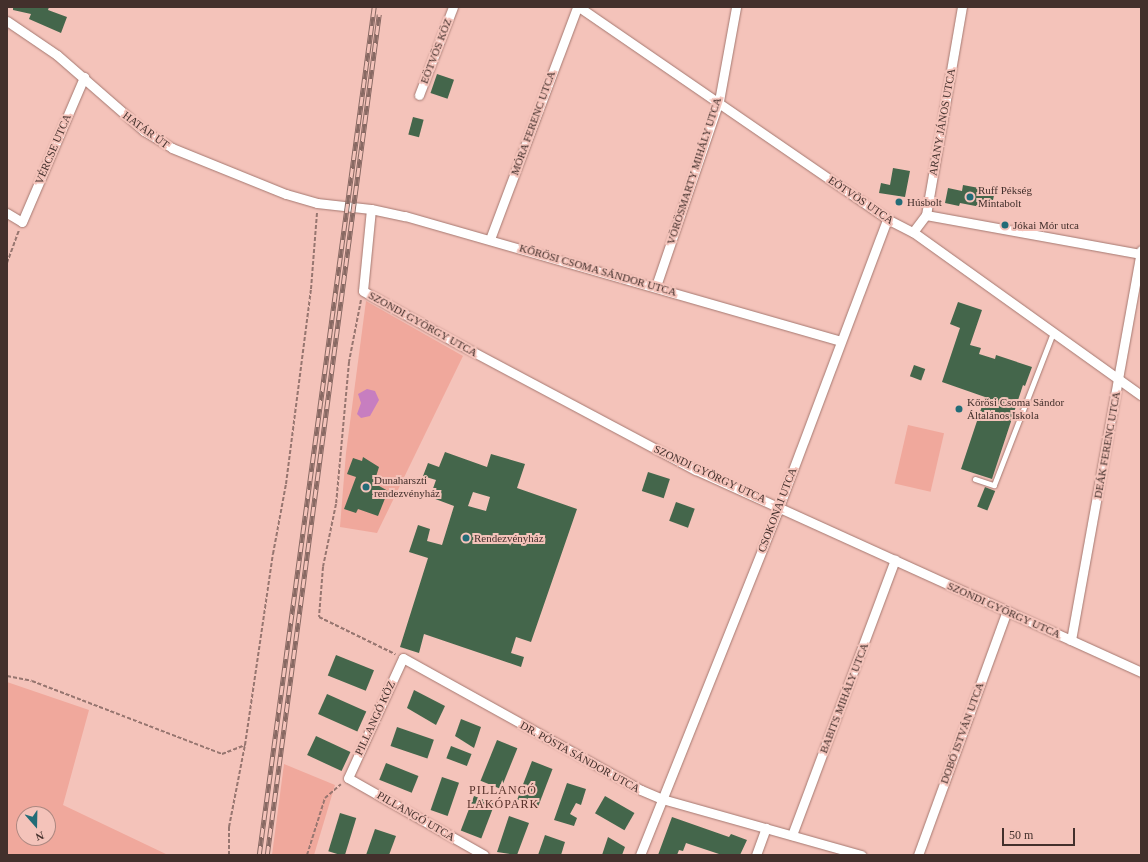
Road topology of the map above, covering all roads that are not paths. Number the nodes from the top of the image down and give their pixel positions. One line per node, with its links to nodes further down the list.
1 (453, 7): 7 (street, EÖTVÖS KÖZ)
2 (578, 7): 8 (street, EÖTVÖS UTCA); 15 (street, MÓRA FERENC UTCA)
3 (736, 7): 8 (street, VÖRÖSMARTY MIHÁLY UTCA)
4 (962, 7): 12 (street, ARANY JÁNOS UTCA)
5 (7, 21): 6 (street, HATÁR ÚT)
6 (84, 77): 9 (street, HATÁR ÚT); 11 (street, VÉRCSE UTCA)
7 (419, 95)
8 (719, 101): 13 (street, EÖTVÖS UTCA); 17 (street, VÖRÖSMARTY MIHÁLY UTCA)
9 (354, 206): 10 (street, KŐRÖSI CSOMA SÁNDOR UTCA)
10 (371, 209): 15 (street, KŐRÖSI CSOMA SÁNDOR UTCA); 23 (street, SZONDI GYÖRGY UTCA)
11 (7, 214)
12 (926, 215): 14 (street, ARANY JÁNOS UTCA); 16 (street)
13 (887, 219): 14 (street, EÖTVÖS UTCA); 19 (street, CSOKONAI UTCA)
14 (913, 232): 18 (street, EÖTVÖS UTCA)
15 (490, 239): 17 (street, KŐRÖSI CSOMA SÁNDOR UTCA)
16 (1141, 252): 20 (street, DEÁK FERENC UTCA)
17 (656, 286): 19 (street, KŐRÖSI CSOMA SÁNDOR UTCA)
18 (1053, 333): 20 (street, EÖTVÖS UTCA); 22 (lane)
19 (840, 341): 23 (street, CSOKONAI UTCA)
20 (1119, 380): 21 (street, EÖTVÖS UTCA); 26 (street, DEÁK FERENC UTCA)
21 (1141, 395)
22 (975, 479)
23 (779, 506): 24 (street, SZONDI GYÖRGY UTCA); 30 (street, CSOKONAI UTCA)
24 (895, 560): 25 (street, SZONDI GYÖRGY UTCA); 32 (street, BABITS MIHÁLY UTCA)
25 (1007, 611): 26 (street, SZONDI GYÖRGY UTCA); 37 (street, DOBÓ ISTVÁN UTCA)
26 (1071, 640): 28 (street, SZONDI GYÖRGY UTCA)
27 (403, 658): 29 (street, PILLANGÓ KÖZ); 30 (street, DR. PÓSTA SÁNDOR UTCA)
28 (1141, 672)
29 (348, 778): 33 (street, PILLANGÓ UTCA)
30 (662, 799): 31 (street, DR. PÓSTA SÁNDOR UTCA); 34 (street, CSOKONAI UTCA)
31 (766, 828): 32 (street, DR. PÓSTA SÁNDOR UTCA); 35 (street)
32 (792, 835): 36 (street, DR. PÓSTA SÁNDOR UTCA)
33 (484, 855)
34 (640, 855)
35 (756, 855)
36 (861, 855)
37 (918, 855)

